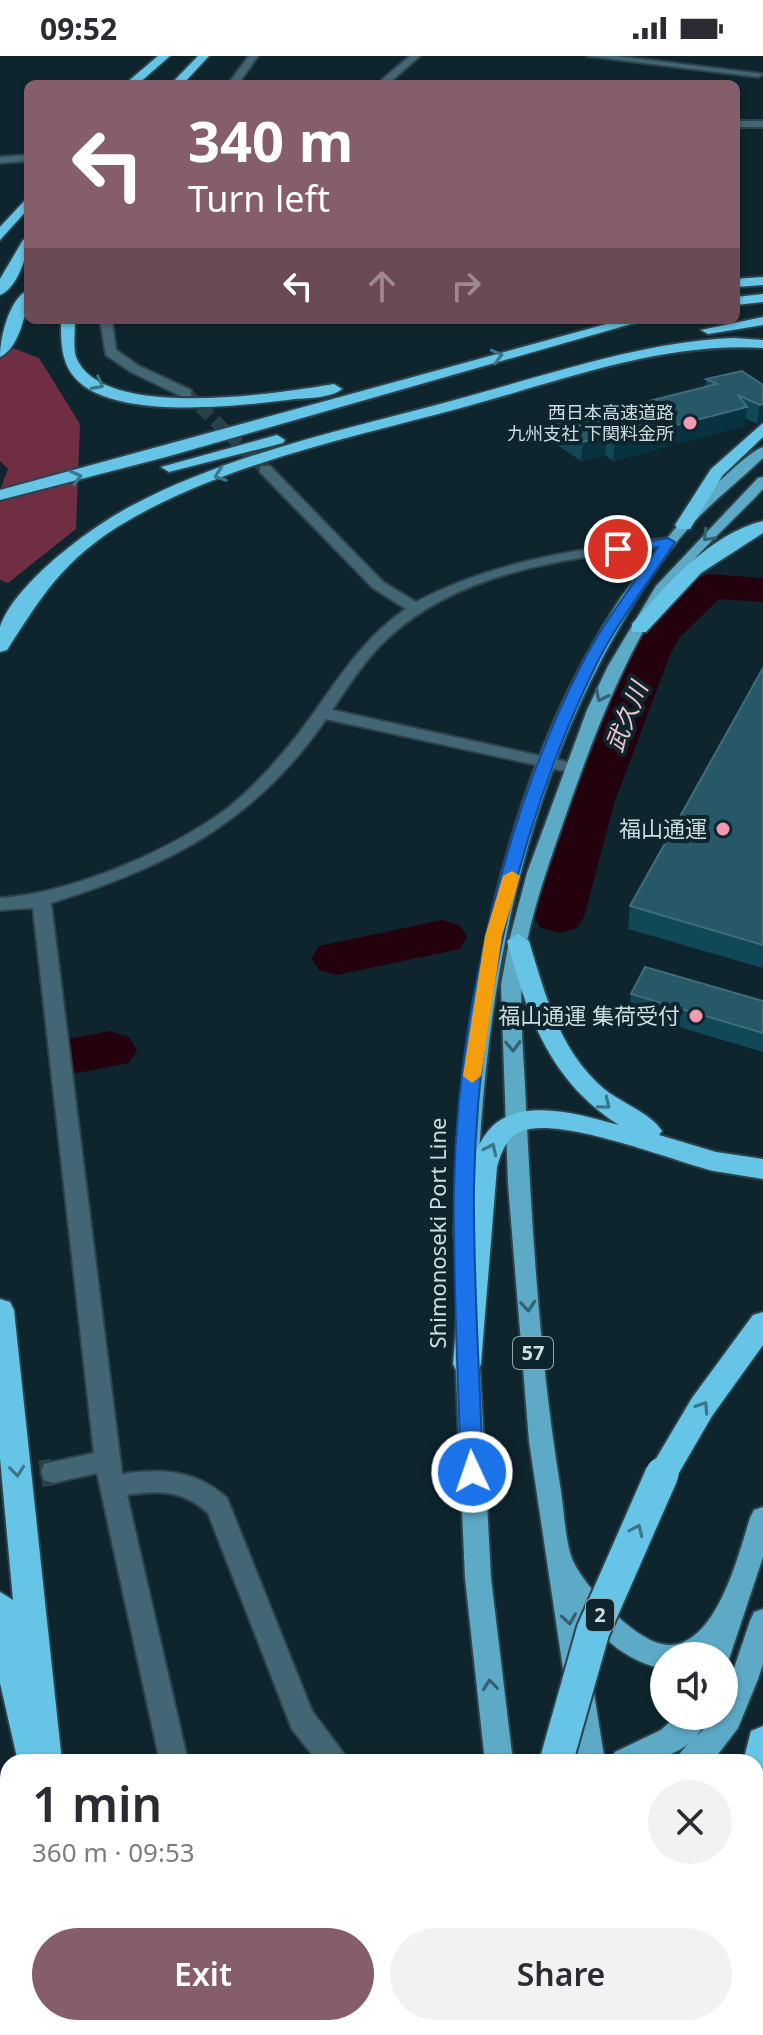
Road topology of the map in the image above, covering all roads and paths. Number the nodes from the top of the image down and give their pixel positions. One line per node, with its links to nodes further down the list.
1 (165, 56): 10 (highway)
2 (177, 56): 11 (highway)
3 (204, 56): 12 (highway)
4 (213, 56): 13 (highway)
5 (254, 56): 14 (street)
6 (416, 56): 15 (street)
7 (591, 56): 9 (street)
8 (756, 60): 9 (street)
9 (760, 77)
10 (136, 80)
11 (154, 80)
12 (181, 80)
13 (198, 80)
14 (236, 80)
15 (387, 80)
16 (740, 124): 17 (street)
17 (763, 124)
18 (24, 158): 19 (street)
19 (0, 160)
20 (24, 206): 21 (highway)
21 (0, 236)
22 (24, 250): 25 (highway)
23 (763, 281): 24 (highway)
24 (740, 283)
25 (0, 291)
26 (763, 298): 27 (highway)
27 (740, 301)
28 (24, 302): 36 (highway)
29 (763, 321): 37 (highway)
30 (68, 324): 38 (highway, one-way to 38)
31 (106, 324): 39 (street)
32 (598, 324): 34 (highway)
33 (621, 324): 34 (highway)
34 (559, 339): 38 (highway, one-way to 34)
35 (763, 344): 37 (highway)
36 (0, 353)
37 (599, 366): 40 (highway)
38 (436, 372): 45 (highway, one-way to 38)
39 (186, 393)
40 (483, 397): 46 (highway); 52 (highway, one-way to 52)
41 (763, 428): 47 (highway)
42 (763, 451): 47 (main road, Shimonoseki Port Line)
43 (265, 469): 50 (street)
44 (763, 481): 51 (main road, 57, one-way to 51)
45 (0, 495)
46 (0, 509)
47 (684, 525): 49 (main road, Shimonoseki Port Line)
48 (763, 526): 51 (highway)
49 (668, 542): 50 (street); 54 (main road, Shimonoseki Port Line)
50 (416, 609): 53 (street)
51 (639, 628): 55 (main road, 57, one-way to 55)
52 (0, 646)
53 (321, 713): 54 (street); 56 (street)
54 (546, 761): 55 (street); 64 (main road, Shimonoseki Port Line)
55 (573, 768): 58 (main road, 57)
56 (41, 900): 57 (street); 66 (street)
57 (0, 904)
58 (518, 941): 59 (main road, 57, one-way to 59); 60 (highway, one-way to 60)
59 (518, 1121): 60 (highway); 64 (highway, one-way to 59); 68 (main road, 57, one-way to 68)
60 (693, 1155): 61 (highway)
61 (763, 1169)
62 (0, 1310): 75 (highway, one-way to 75)
63 (763, 1323): 79 (highway, 2, one-way to 63, bridge)
64 (467, 1364): 78 (main road, Shimonoseki Port Line, one-way to 64)
65 (53, 1472): 66 (street)
66 (110, 1474): 76 (street); 77 (street)
67 (763, 1518): 69 (main road)
68 (560, 1565): 69 (main road); 80 (main road, 57, one-way to 80)
69 (740, 1586): 72 (main road)
70 (0, 1606): 74 (highway)
71 (763, 1621): 82 (main road)
72 (722, 1642)
73 (680, 1730): 81 (main road)
74 (31, 1754)
75 (44, 1754)
76 (172, 1754)
77 (330, 1754)
78 (498, 1754)
79 (558, 1754)
80 (590, 1754)
81 (641, 1754)
82 (701, 1754)

